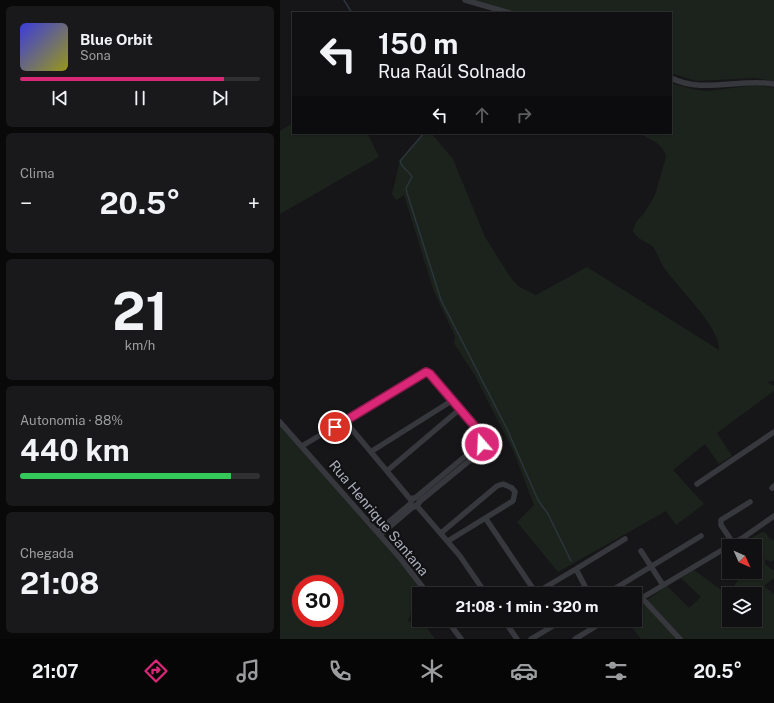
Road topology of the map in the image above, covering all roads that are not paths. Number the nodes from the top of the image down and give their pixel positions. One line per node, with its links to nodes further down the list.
1 (465, 0): 2 (street)
2 (507, 12)
3 (672, 78): 4 (street)
4 (774, 84)
5 (453, 400): 6 (street); 7 (street); 13 (street)
6 (460, 409): 10 (street); 14 (street)
7 (346, 421): 12 (street); 13 (street)
8 (280, 422): 12 (street, Rua Henrique Santana)
9 (774, 432): 15 (street)
10 (483, 436): 11 (street); 11 (street)
11 (483, 445): 17 (street)
12 (302, 446): 21 (street, Rua Henrique Santana)
13 (372, 451): 14 (street)
14 (388, 470): 17 (street)
15 (697, 484)
16 (750, 502): 24 (street)
17 (414, 503): 20 (street); 21 (street)
18 (774, 516): 25 (street)
19 (486, 519): 20 (street); 26 (street); 34 (street)
20 (441, 533): 26 (street)
21 (379, 534): 32 (street, Rua Henrique Santana)
22 (701, 536): 29 (street)
23 (625, 539): 30 (street)
24 (730, 539)
25 (739, 539)
26 (448, 541): 33 (street)
27 (641, 550): 29 (street)
28 (722, 550): 31 (street)
29 (651, 566): 31 (street); 37 (street)
30 (576, 569): 35 (street); 36 (street)
31 (663, 585): 38 (street)
32 (422, 587)
33 (481, 587)
34 (531, 587)
35 (545, 587)
36 (585, 587)
37 (617, 587)
38 (642, 598): 47 (street)
39 (452, 627): 43 (street)
40 (509, 627): 44 (street)
41 (551, 627): 45 (street)
42 (594, 627): 46 (street)
43 (461, 639)
44 (517, 639)
45 (531, 639)
46 (575, 639)
47 (680, 639)

